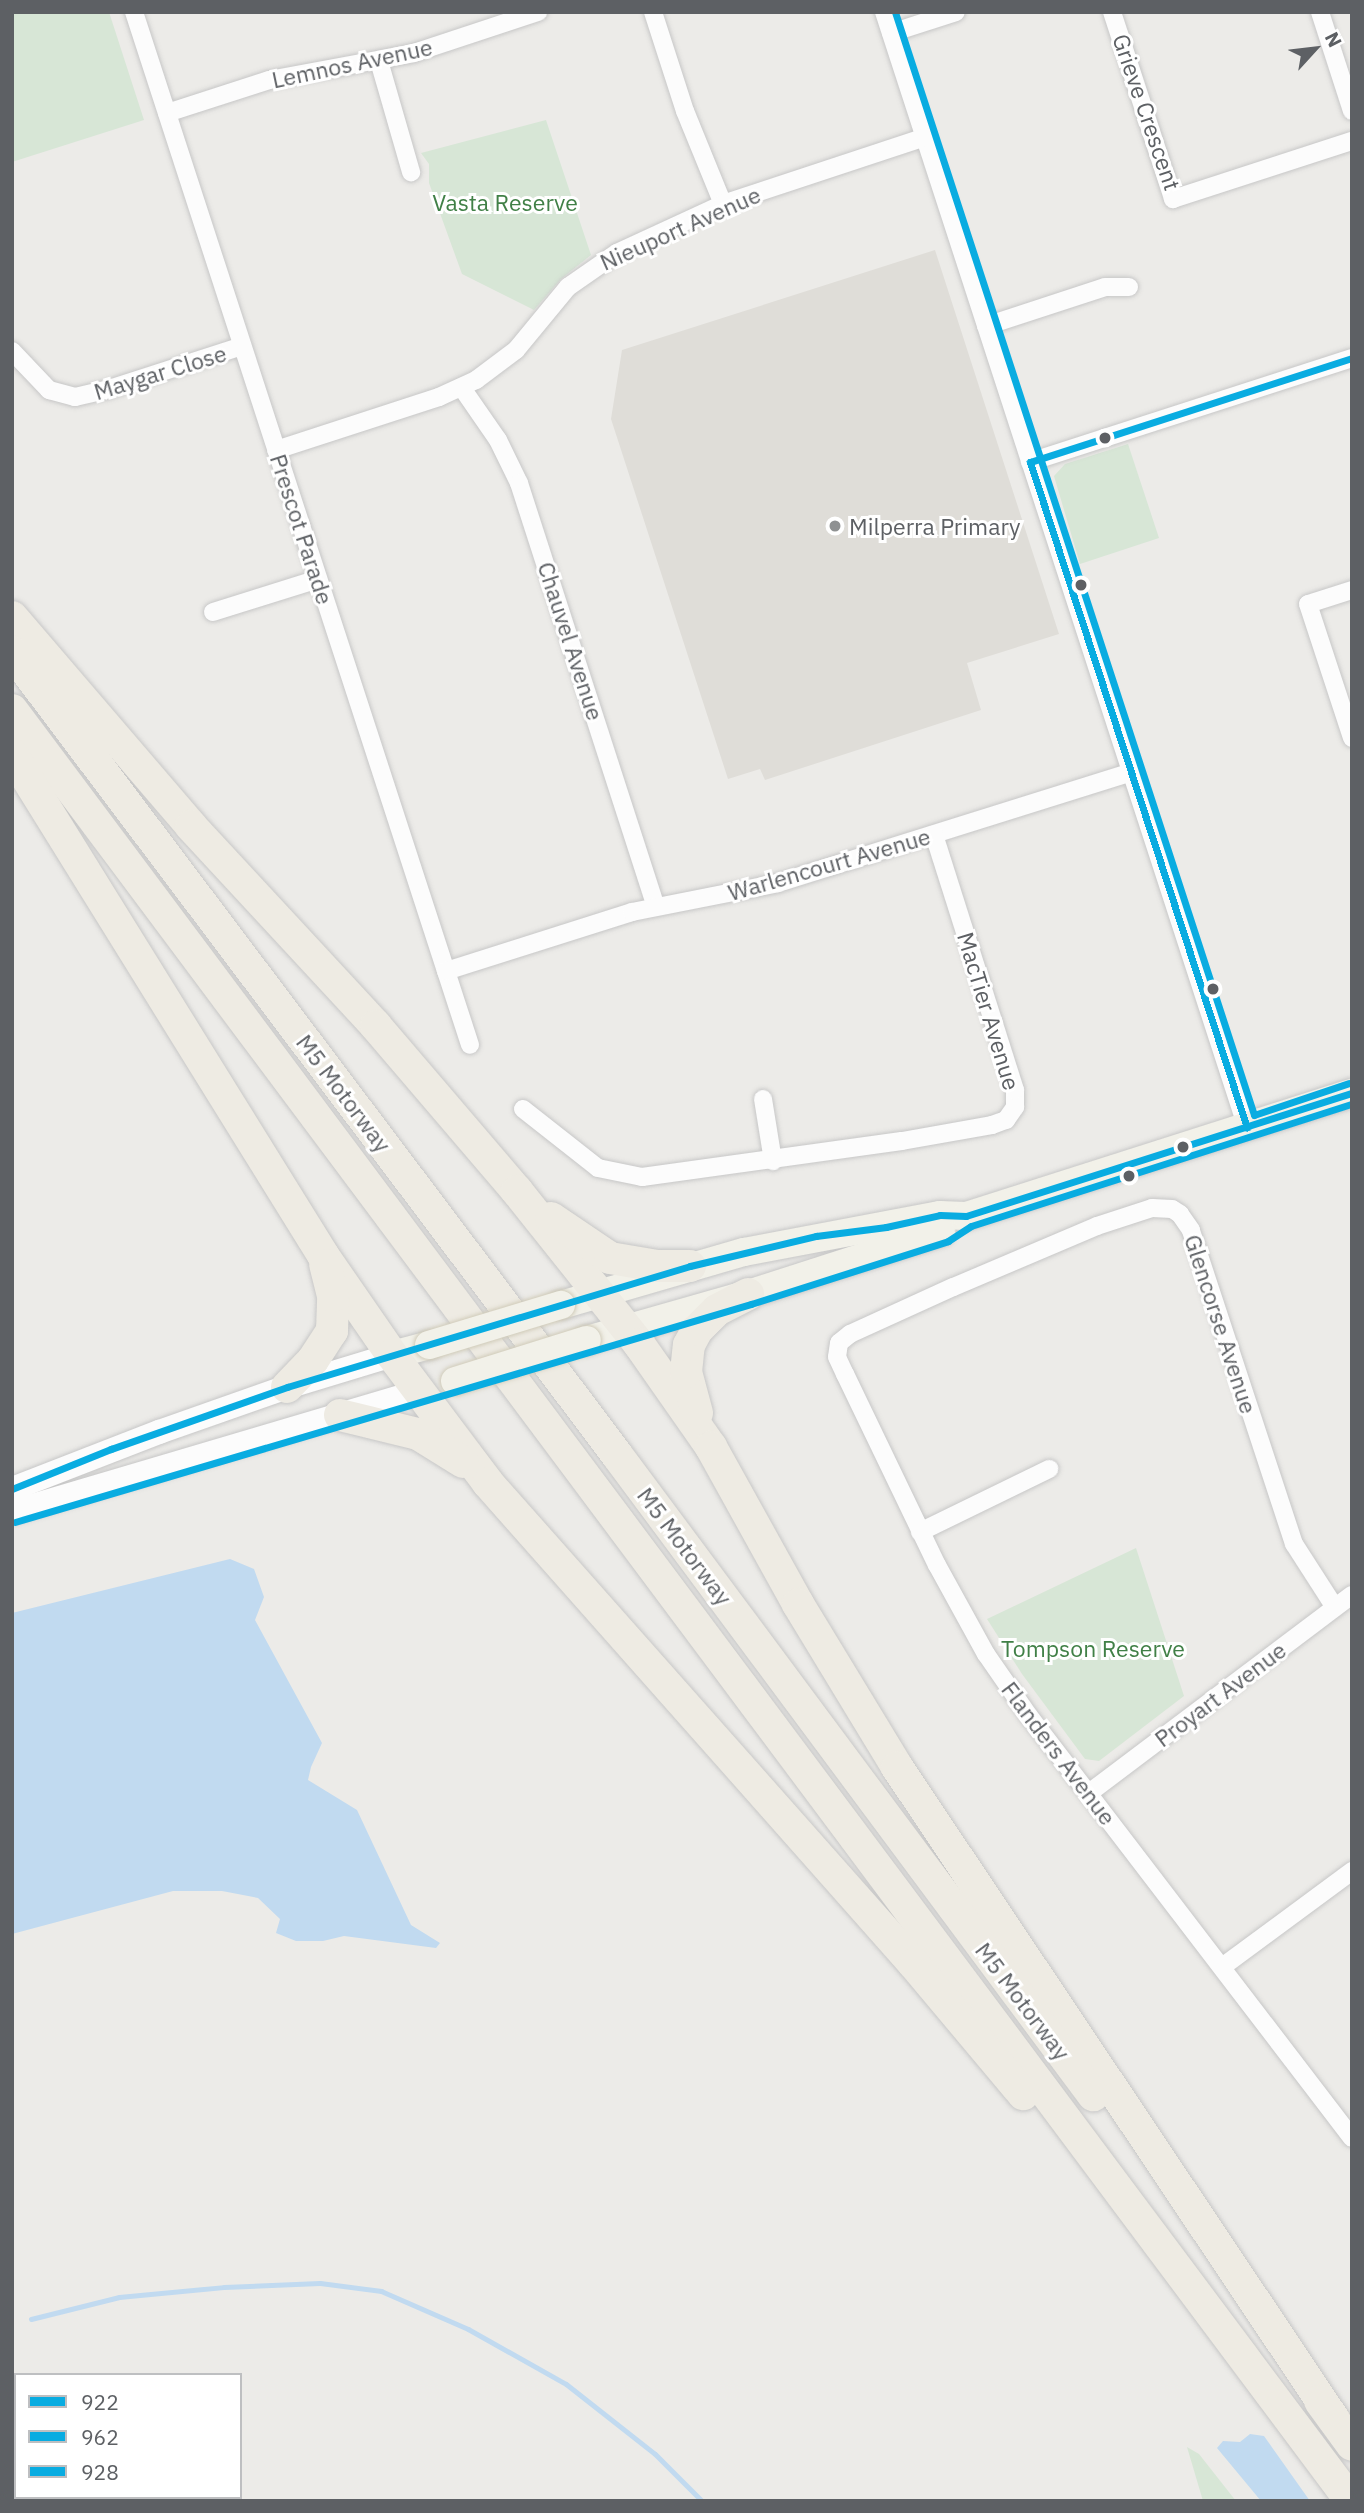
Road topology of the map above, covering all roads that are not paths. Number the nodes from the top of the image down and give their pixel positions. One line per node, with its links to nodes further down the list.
1 (134, 12): 11 (street, Prescot Parade)
2 (538, 12): 9 (street, Lemnos Avenue)
3 (653, 12): 15 (street)
4 (884, 12): 8 (street)
5 (956, 12): 8 (street)
6 (1112, 12): 13 (street, Grieve Crescent)
7 (1320, 12): 10 (street)
8 (891, 33): 12 (street)
9 (379, 61): 11 (street, Lemnos Avenue); 14 (street)
10 (1352, 111)
11 (167, 113): 18 (street, Prescot Parade)
12 (925, 137): 15 (street, Nieuport Avenue); 17 (street)
13 (1352, 141)
14 (411, 172)
15 (723, 204): 21 (street, Nieuport Avenue)
16 (1129, 287): 17 (street)
17 (986, 326): 23 (street)
18 (242, 346): 19 (street, Maygar Close); 22 (street, Prescot Parade)
19 (12, 351)
20 (1352, 358): 23 (street)
21 (462, 387): 22 (street, Nieuport Avenue); 34 (street, Chauvel Avenue)
22 (276, 450): 24 (street, Prescot Parade)
23 (1030, 462): 32 (street)
24 (318, 579): 26 (street); 35 (street, Prescot Parade)
25 (1352, 590): 30 (street)
26 (213, 612)
27 (12, 617): 42 (highway)
28 (12, 652): 67 (highway, M5 Motorway)
29 (12, 710): 66 (highway, M5 Motorway)
30 (1352, 738)
31 (12, 754): 44 (highway)
32 (1130, 773): 33 (street, Warlencourt Avenue); 40 (street)
33 (934, 835): 34 (street, Warlencourt Avenue); 41 (street, MacTier Avenue)
34 (656, 906): 35 (street, Warlencourt Avenue)
35 (446, 971): 36 (street, Prescot Parade)
36 (470, 1045)
37 (1352, 1093): 40 (main road)
38 (763, 1099): 41 (street)
39 (523, 1109): 41 (street, MacTier Avenue)
40 (1247, 1128): 43 (main road)
41 (773, 1161)
42 (517, 1191): 45 (highway); 46 (highway)
43 (966, 1216): 45 (main road); 47 (main road)
44 (323, 1255): 50 (highway); 51 (highway)
45 (690, 1266): 46 (main road)
46 (597, 1294): 48 (highway); 50 (main road, bridge)
47 (748, 1294): 48 (main road); 54 (highway)
48 (624, 1329): 52 (main road, bridge); 54 (highway)
49 (850, 1334): 59 (street, Flanders Avenue); 61 (street, Glencorse Avenue)
50 (392, 1355): 51 (main road); 52 (highway)
51 (287, 1387): 57 (main road)
52 (420, 1391): 53 (main road); 56 (highway)
53 (340, 1415): 56 (highway); 58 (main road)
54 (711, 1447): 67 (highway)
55 (1049, 1469): 59 (street)
56 (488, 1483): 66 (highway)
57 (12, 1489)
58 (12, 1511)
59 (920, 1532): 62 (street, Flanders Avenue)
60 (1352, 1595): 61 (street, Proyart Avenue)
61 (1335, 1606): 62 (street, Proyart Avenue)
62 (1089, 1793): 64 (street, Flanders Avenue)
63 (1352, 1871): 64 (street)
64 (1222, 1967): 65 (street, Flanders Avenue)
65 (1352, 2138)
66 (1231, 2337): 69 (highway, M5 Motorway)
67 (1333, 2418): 68 (highway, M5 Motorway)
68 (1352, 2445)
69 (1351, 2501)

